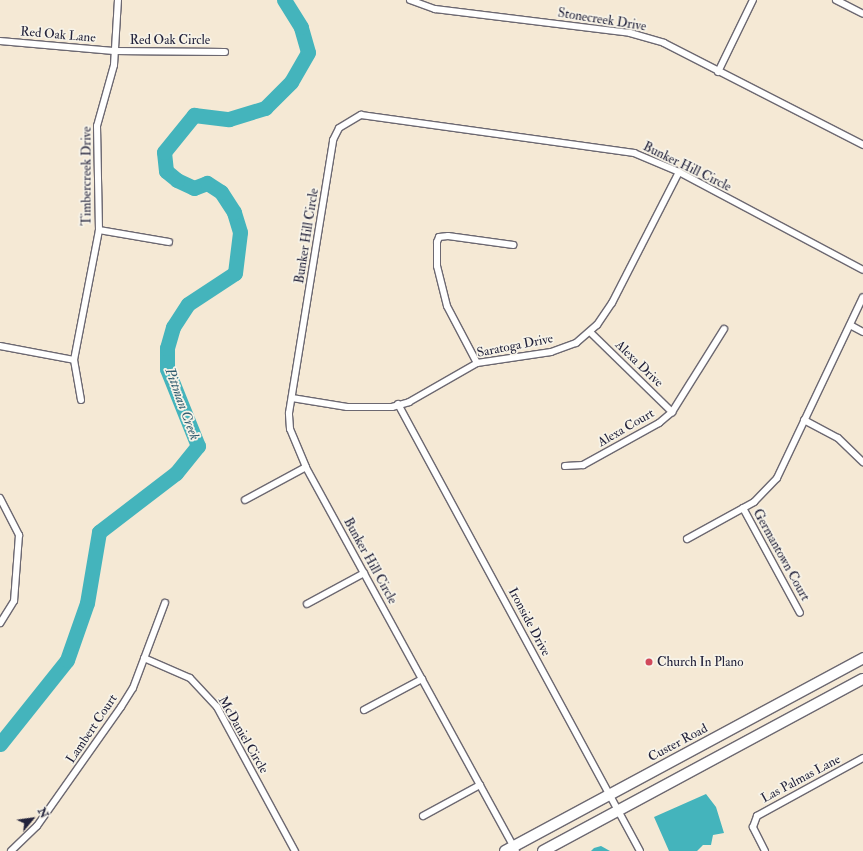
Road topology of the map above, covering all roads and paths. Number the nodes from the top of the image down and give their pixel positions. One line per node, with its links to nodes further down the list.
1 (118, 0): 7 (street, Timbercreek Drive)
2 (410, 0): 9 (street, Stonecreek Drive)
3 (753, 0): 9 (street)
4 (836, 0): 5 (street)
5 (863, 14)
6 (0, 41): 7 (street, Red Oak Lane)
7 (114, 51): 8 (street, Red Oak Circle); 12 (street, Timbercreek Drive)
8 (225, 52)
9 (718, 72): 10 (street, Stonecreek Drive)
10 (863, 145)
11 (679, 172): 15 (street, Bunker Hill Circle); 19 (street, Saratoga Drive); 24 (street, Bunker Hill Circle)
12 (99, 230): 13 (street); 22 (street, Timbercreek Drive)
13 (169, 242)
14 (513, 245): 23 (street)
15 (863, 270)
16 (863, 297): 17 (street)
17 (850, 325): 20 (street); 28 (street)
18 (724, 329): 27 (street, Alexa Court)
19 (590, 332): 23 (street, Saratoga Drive); 27 (street, Alexa Drive)
20 (863, 332)
21 (0, 346): 22 (street)
22 (74, 360): 25 (street, Timbercreek Drive)
23 (477, 363): 26 (street, Saratoga Drive)
24 (292, 398): 26 (street, Saratoga Drive); 31 (street, Bunker Hill Circle)
25 (82, 400)
26 (398, 404): 48 (street, Ironside Drive)
27 (672, 412): 30 (street, Alexa Court)
28 (804, 420): 29 (street); 34 (street)
29 (863, 462)
30 (565, 466)
31 (306, 467): 33 (street); 36 (street, Bunker Hill Circle)
32 (0, 498): 40 (street)
33 (245, 500)
34 (743, 508): 35 (street); 39 (street, Germantown Court)
35 (687, 539)
36 (364, 573): 38 (street); 43 (street, Bunker Hill Circle)
37 (165, 603): 41 (street, Lambert Court)
38 (306, 604)
39 (800, 613)
40 (0, 623)
41 (144, 658): 52 (street, Lambert Court); 53 (street, McDaniel Circle)
42 (863, 658): 48 (main road, Custer Road)
43 (422, 679): 45 (street); 47 (street, Bunker Hill Circle)
44 (863, 679): 49 (main road)
45 (364, 710)
46 (863, 758): 56 (street, Las Palmas Lane)
47 (480, 785): 50 (street); 51 (street, Bunker Hill Circle)
48 (609, 795): 49 (street, Ironside Drive); 51 (main road, Custer Road)
49 (618, 811): 54 (main road); 55 (street, Ironside Drive)
50 (423, 816)
51 (512, 850)
52 (11, 851)
53 (295, 851)
54 (543, 851)
55 (640, 851)
56 (765, 851)

